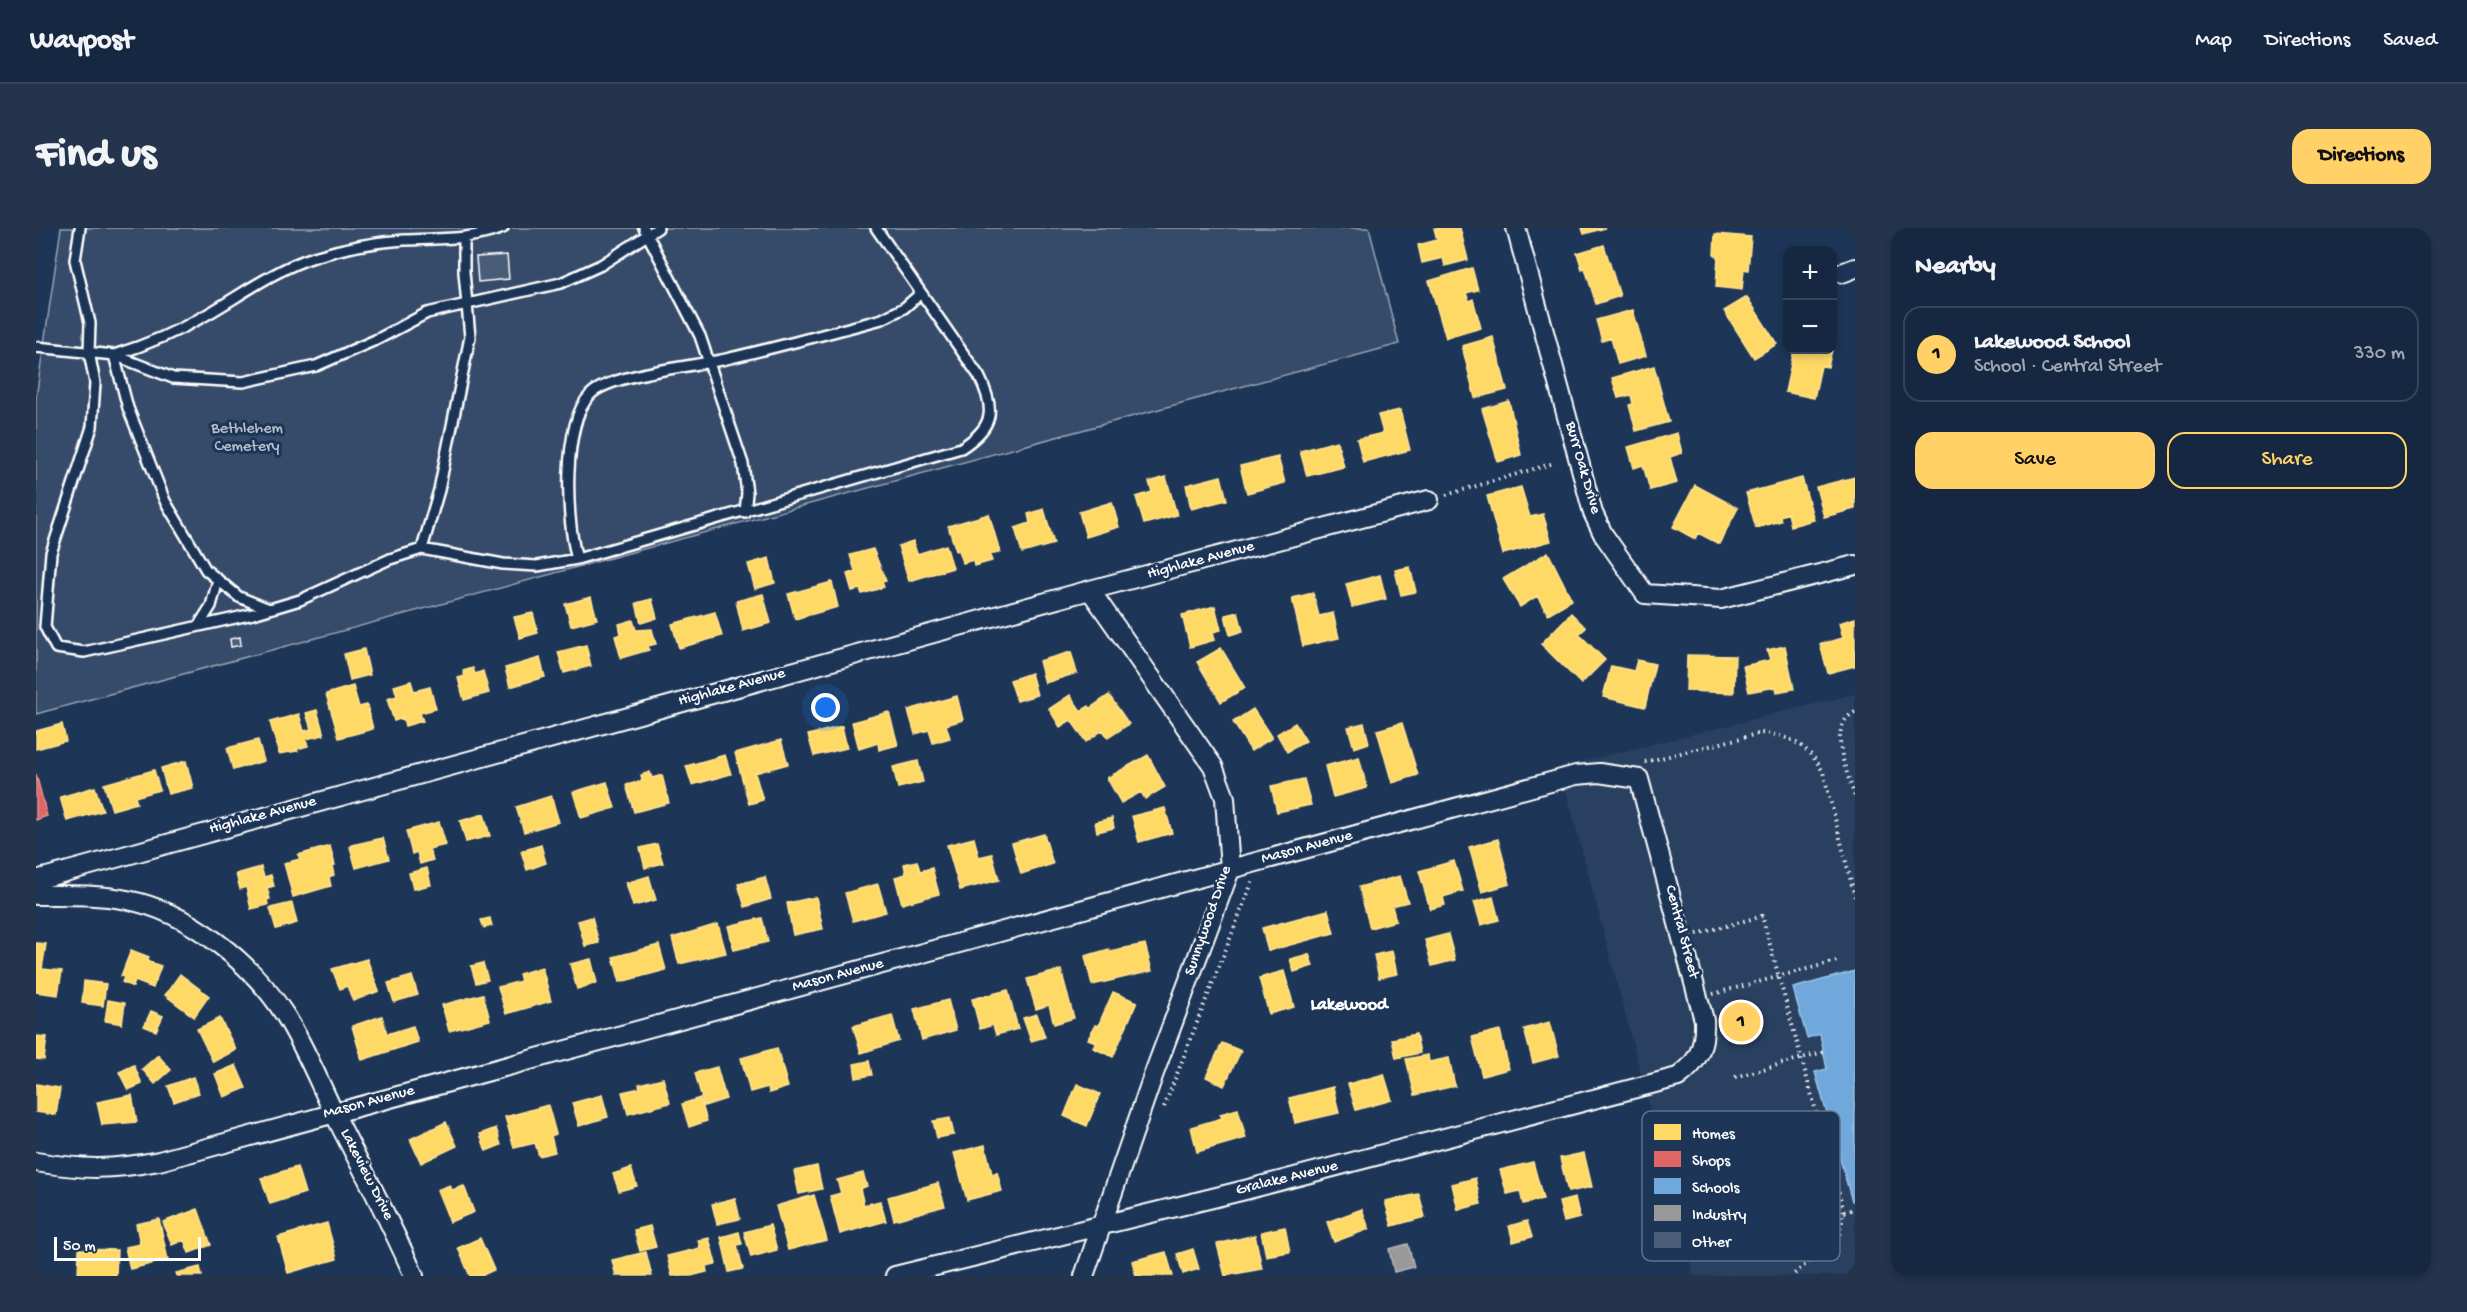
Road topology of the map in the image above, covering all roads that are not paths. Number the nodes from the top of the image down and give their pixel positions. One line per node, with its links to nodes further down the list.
1 (80, 228): 11 (lane)
2 (502, 228): 7 (lane)
3 (658, 228): 6 (lane)
4 (876, 228): 8 (lane)
5 (1516, 228): 18 (street, Burr Oak Drive)
6 (646, 231): 9 (lane); 13 (lane)
7 (464, 238): 9 (lane); 12 (lane)
8 (921, 293): 13 (lane); 15 (lane)
9 (467, 304): 12 (lane); 16 (lane)
10 (36, 347): 11 (lane)
11 (88, 352): 12 (lane); 22 (lane)
12 (114, 355): 19 (lane)
13 (709, 362): 15 (lane); 17 (lane)
14 (1429, 500): 20 (street, Highlake Avenue)
15 (745, 512): 17 (lane)
16 (422, 549): 17 (lane); 21 (lane)
17 (577, 559)
18 (1855, 565)
19 (218, 580): 21 (lane); 22 (lane)
20 (1090, 590): 24 (street, Sunnywood Drive); 25 (street, Highlake Avenue)
21 (269, 609): 22 (lane)
22 (199, 625)
23 (1639, 779): 24 (street, Mason Avenue); 27 (street, Central Street)
24 (1230, 870): 28 (street, Mason Avenue); 30 (street, Sunnywood Drive)
25 (36, 880)
26 (36, 896): 28 (street, Lakeview Drive)
27 (1678, 1077): 30 (street, Gralake Avenue)
28 (334, 1112): 29 (street, Mason Avenue); 31 (street, Lakeview Drive)
29 (36, 1162)
30 (1099, 1226): 32 (street, Gralake Avenue); 33 (street, Sunnywood Drive)
31 (414, 1276)
32 (895, 1276)
33 (1084, 1276)

